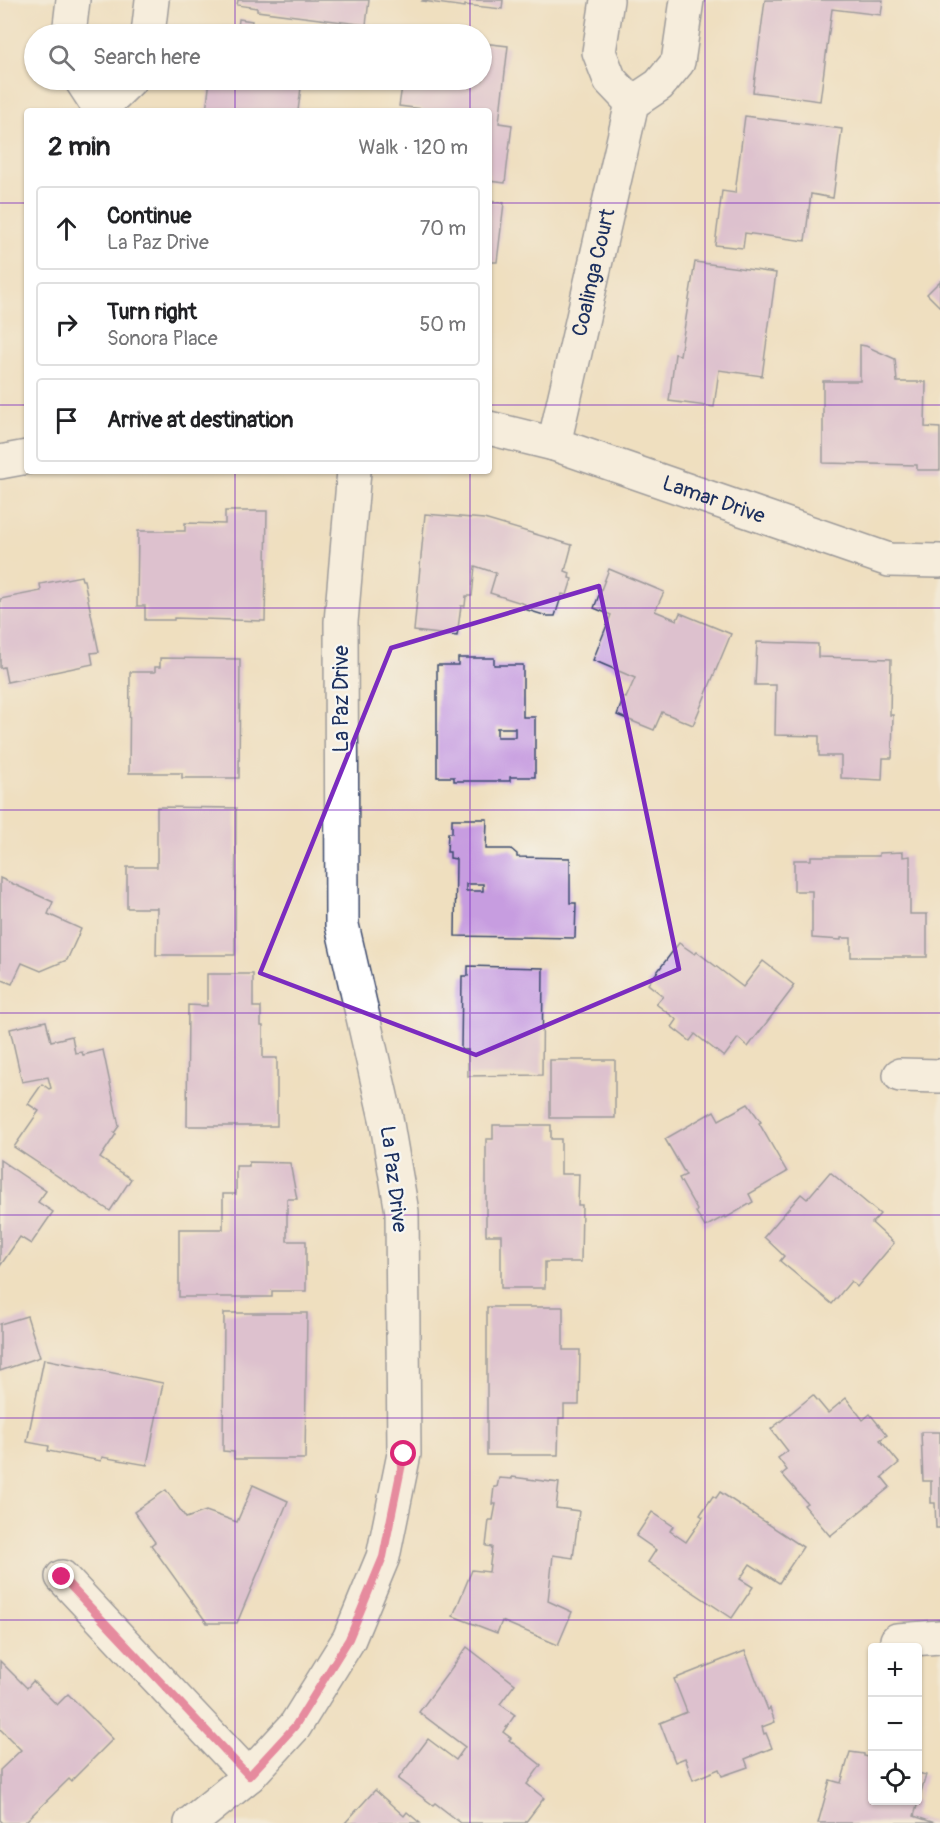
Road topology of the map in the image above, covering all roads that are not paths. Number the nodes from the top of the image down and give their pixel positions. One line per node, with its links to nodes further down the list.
1 (73, 0): 5 (street)
2 (152, 0): 6 (street)
3 (607, 0): 9 (street)
4 (687, 0): 9 (street)
5 (70, 24)
6 (149, 24)
7 (87, 90): 10 (street)
8 (120, 90): 11 (street)
9 (632, 103): 13 (street, Coalinga Court)
10 (98, 108)
11 (101, 108)
12 (492, 429): 13 (street, Lamar Drive)
13 (554, 444): 17 (street, Lamar Drive)
14 (24, 458): 15 (street)
15 (0, 462)
16 (354, 474): 23 (street, La Paz Drive)
17 (940, 561)
18 (900, 1075): 19 (street)
19 (940, 1076)
20 (62, 1577): 23 (street)
21 (940, 1637): 22 (street)
22 (897, 1640)
23 (249, 1776): 24 (street, La Paz Drive)
24 (191, 1823)

